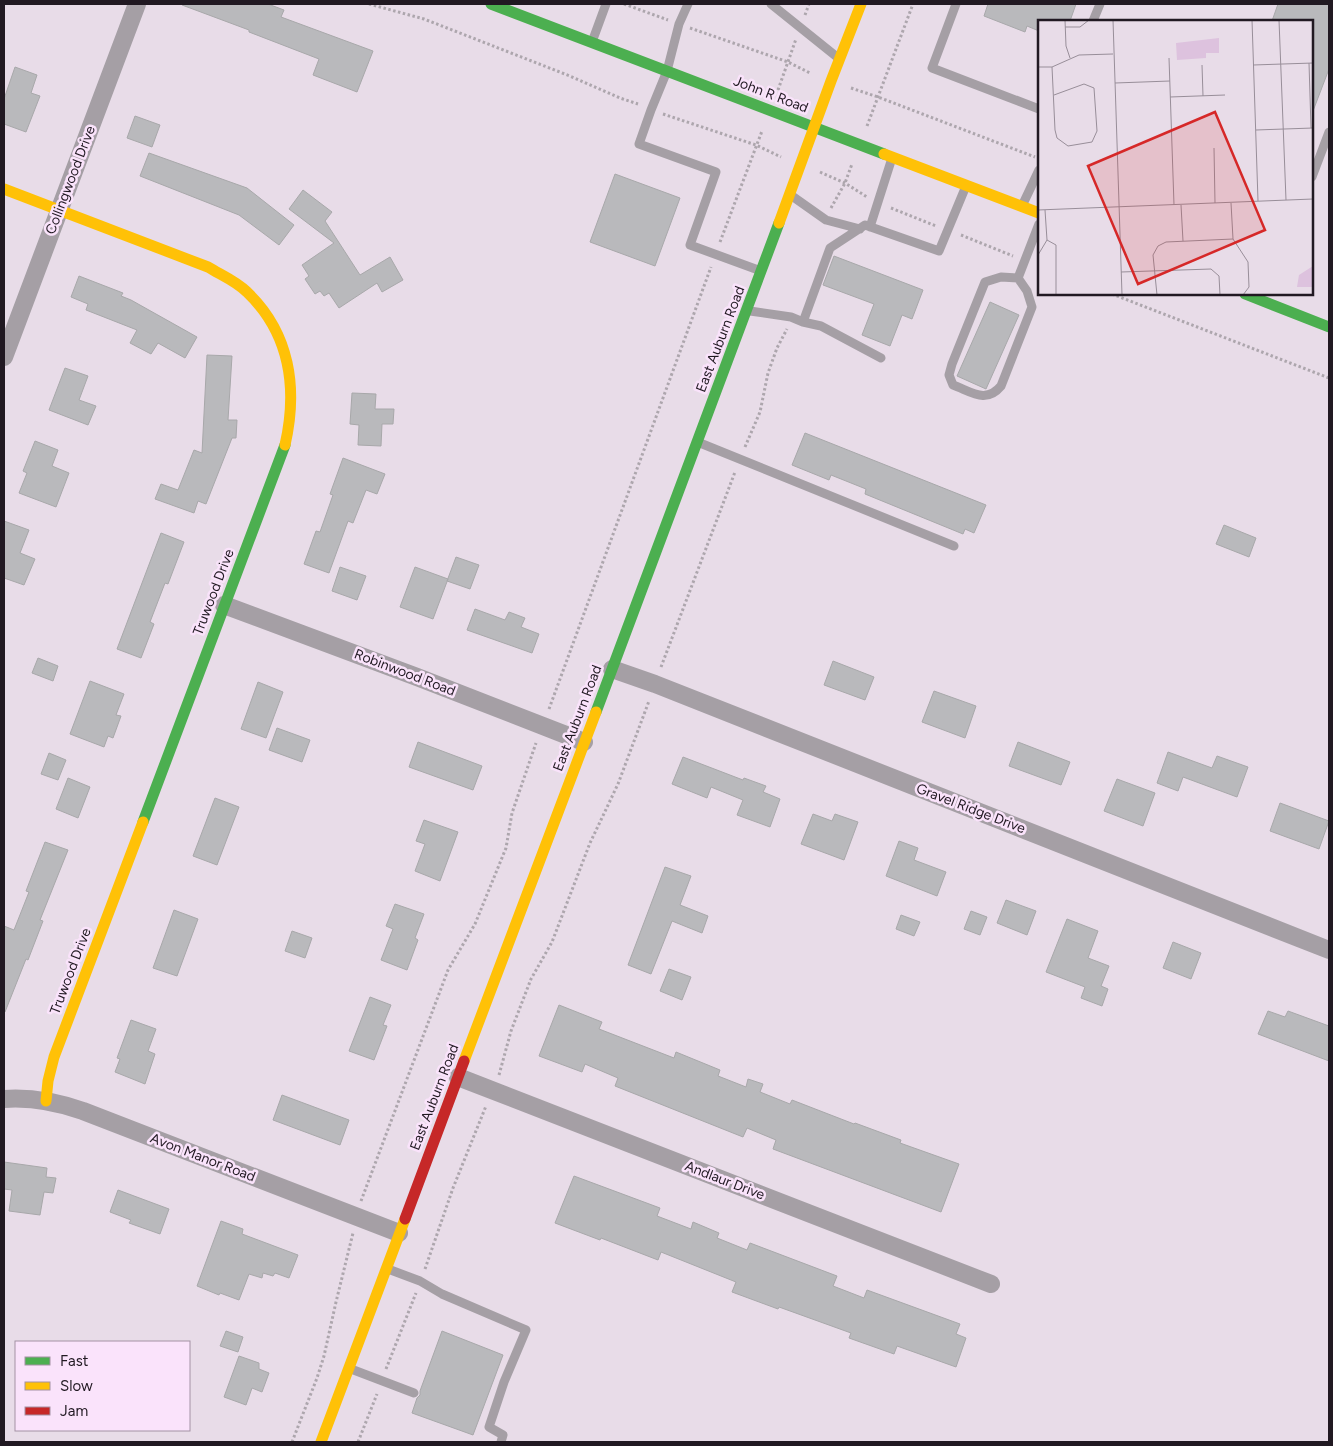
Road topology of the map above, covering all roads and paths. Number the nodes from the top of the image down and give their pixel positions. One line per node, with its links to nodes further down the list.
1 (137, 4): 44 (street, Collingwood Drive)
2 (369, 4): 23 (path)
3 (491, 4): 15 (main road, John R Road)
4 (606, 4): 15 (lane)
5 (624, 4): 12 (path)
6 (688, 4): 18 (lane)
7 (772, 4): 16 (lane)
8 (861, 4): 16 (main road, East Auburn Road)
9 (913, 4): 22 (path)
10 (956, 4): 24 (lane)
11 (1100, 4): 13 (lane)
12 (661, 18)
13 (1094, 20)
14 (690, 28): 17 (path)
15 (592, 42): 18 (main road, John R Road)
16 (840, 59): 27 (main road, East Auburn Road)
17 (788, 62): 19 (path); 20 (path)
18 (667, 71): 27 (main road, John R Road); 51 (lane)
19 (804, 71)
20 (779, 86)
21 (862, 92): 22 (path)
22 (878, 97): 26 (path); 31 (path)
23 (643, 106)
24 (1038, 109)
25 (665, 114): 30 (path)
26 (871, 114)
27 (815, 127): 33 (main road, John R Road); 41 (main road, East Auburn Road)
28 (1329, 132): 36 (lane)
29 (760, 137): 30 (path)
30 (756, 145): 32 (path); 49 (path)
31 (1030, 155)
32 (780, 156)
33 (893, 157): 39 (main road, John R Road); 46 (lane)
34 (852, 166): 38 (path)
35 (1038, 172): 43 (lane)
36 (1313, 174)
37 (830, 176): 38 (path)
38 (845, 183): 42 (path)
39 (967, 185): 43 (main road, John R Road); 46 (lane)
40 (4, 188): 44 (main road)
41 (790, 195): 48 (lane); 51 (main road, East Auburn Road)
42 (832, 206)
43 (1022, 207): 45 (main road, John R Road)
44 (59, 209): 60 (street, Collingwood Drive); 67 (main road, Truwood Drive)
45 (1038, 213)
46 (870, 227): 48 (lane)
47 (1038, 227): 52 (lane)
48 (860, 229): 57 (lane)
49 (719, 245)
50 (709, 270): 71 (path)
51 (762, 272): 56 (main road, East Auburn Road)
52 (1018, 278): 52 (lane)
53 (1115, 295): 62 (path)
54 (1251, 295): 55 (main road)
55 (1264, 297): 58 (main road)
56 (747, 311): 57 (lane); 63 (main road, East Auburn Road)
57 (803, 322): 61 (lane)
58 (1329, 328)
59 (786, 330): 64 (path)
60 (4, 357)
61 (880, 358)
62 (1329, 378)
63 (698, 442): 66 (lane); 68 (main road, East Auburn Road)
64 (746, 445)
65 (735, 470): 69 (path)
66 (954, 546)
67 (224, 605): 73 (street, Robinwood Road); 78 (main road, Truwood Drive)
68 (612, 669): 73 (main road, East Auburn Road); 74 (street, Gravel Ridge Drive)
69 (659, 673)
70 (647, 707): 75 (path)
71 (548, 710)
72 (536, 742): 81 (path)
73 (584, 742): 76 (main road, East Auburn Road)
74 (1329, 950)
75 (499, 1076)
76 (458, 1077): 82 (main road, East Auburn Road); 85 (street, Andlaur Drive)
77 (4, 1099): 78 (street, Avon Manor Road)
78 (46, 1101): 82 (street, Avon Manor Road)
79 (486, 1105): 80 (path)
80 (479, 1122)
81 (361, 1201)
82 (399, 1233): 84 (main road, East Auburn Road)
83 (353, 1234): 88 (path)
84 (386, 1268): 86 (main road, East Auburn Road); 90 (lane)
85 (991, 1284)
86 (349, 1368): 87 (lane); 89 (main road, East Auburn Road)
87 (414, 1393)
88 (292, 1442)
89 (321, 1442)
90 (501, 1442)

